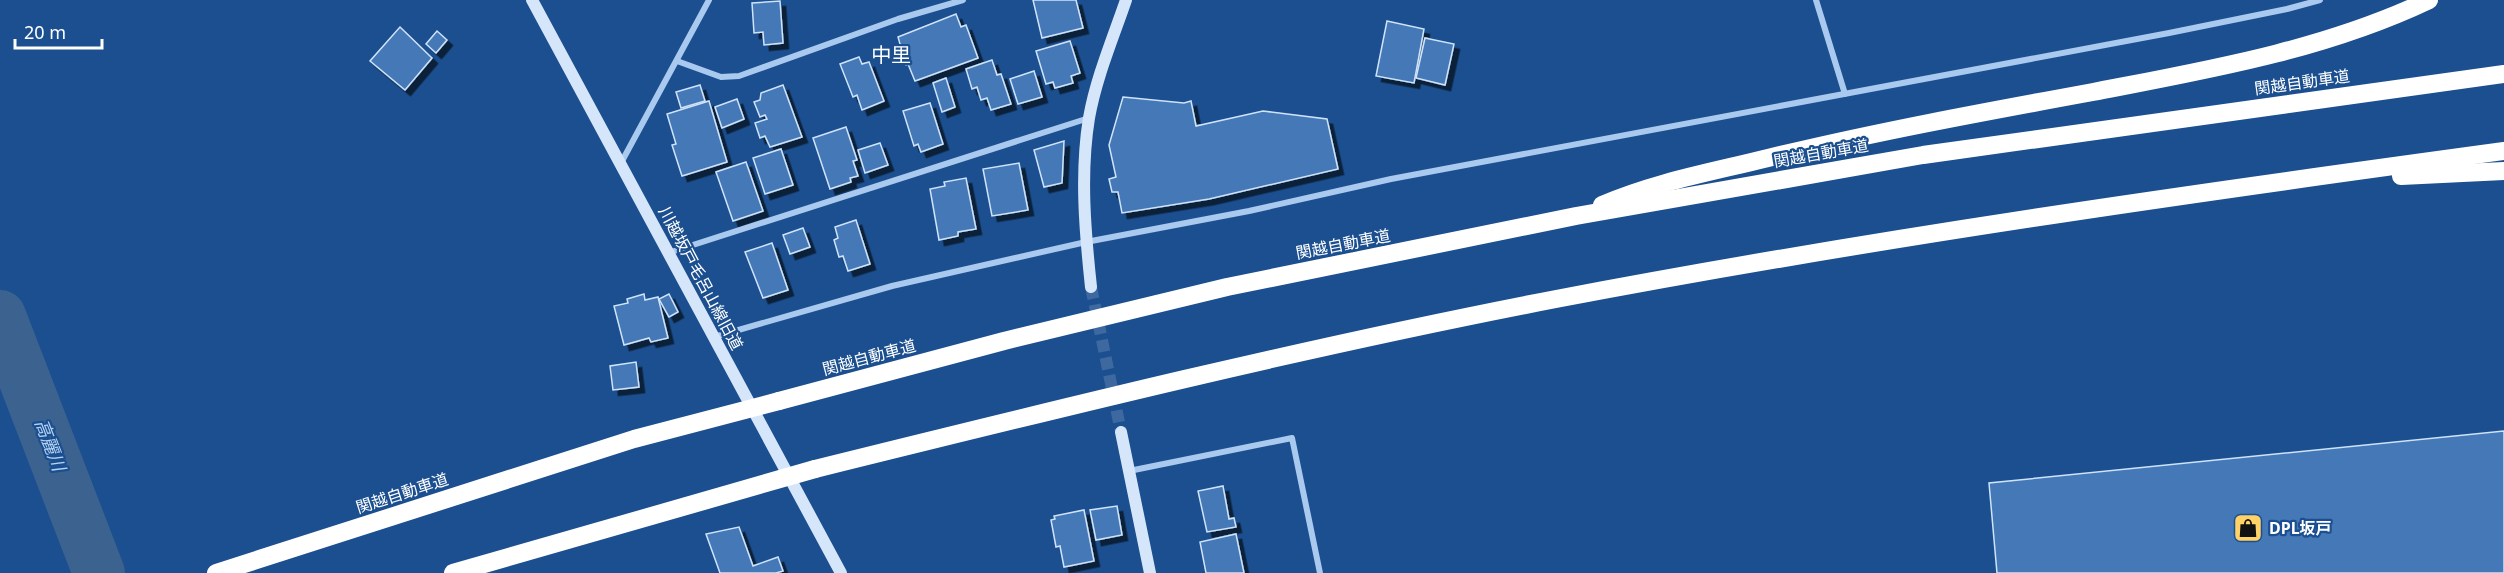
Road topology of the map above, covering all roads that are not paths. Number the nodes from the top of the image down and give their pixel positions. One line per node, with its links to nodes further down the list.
1 (532, 0): 13 (street, 川越坂戸毛呂山線旧道)
2 (709, 0): 8 (street)
3 (963, 0): 8 (street)
4 (1126, 0): 11 (street)
5 (1816, 0): 10 (street)
6 (2320, 0): 10 (street)
7 (2429, 0): 16 (highway)
8 (677, 61): 13 (street)
9 (2504, 74): 16 (highway, 関越自動車道)
10 (1845, 94): 17 (street)
11 (1089, 118): 17 (street); 18 (street)
12 (2504, 151): 15 (highway)
13 (621, 163): 18 (street, 川越坂戸毛呂山線旧道)
14 (2504, 171): 15 (highway)
15 (2252, 185): 24 (highway, bridge)
16 (1576, 216): 23 (highway, 関越自動車道, bridge)
17 (1086, 242): 19 (street); 20 (street)
18 (668, 253): 20 (street, 川越坂戸毛呂山線旧道)
19 (1091, 287)
20 (714, 337): 25 (street, 川越坂戸毛呂山線旧道)
21 (1121, 432): 22 (street)
22 (1129, 471): 26 (street); 27 (street)
23 (216, 573)
24 (453, 573)
25 (841, 573)
26 (1150, 573)
27 (1320, 573)

